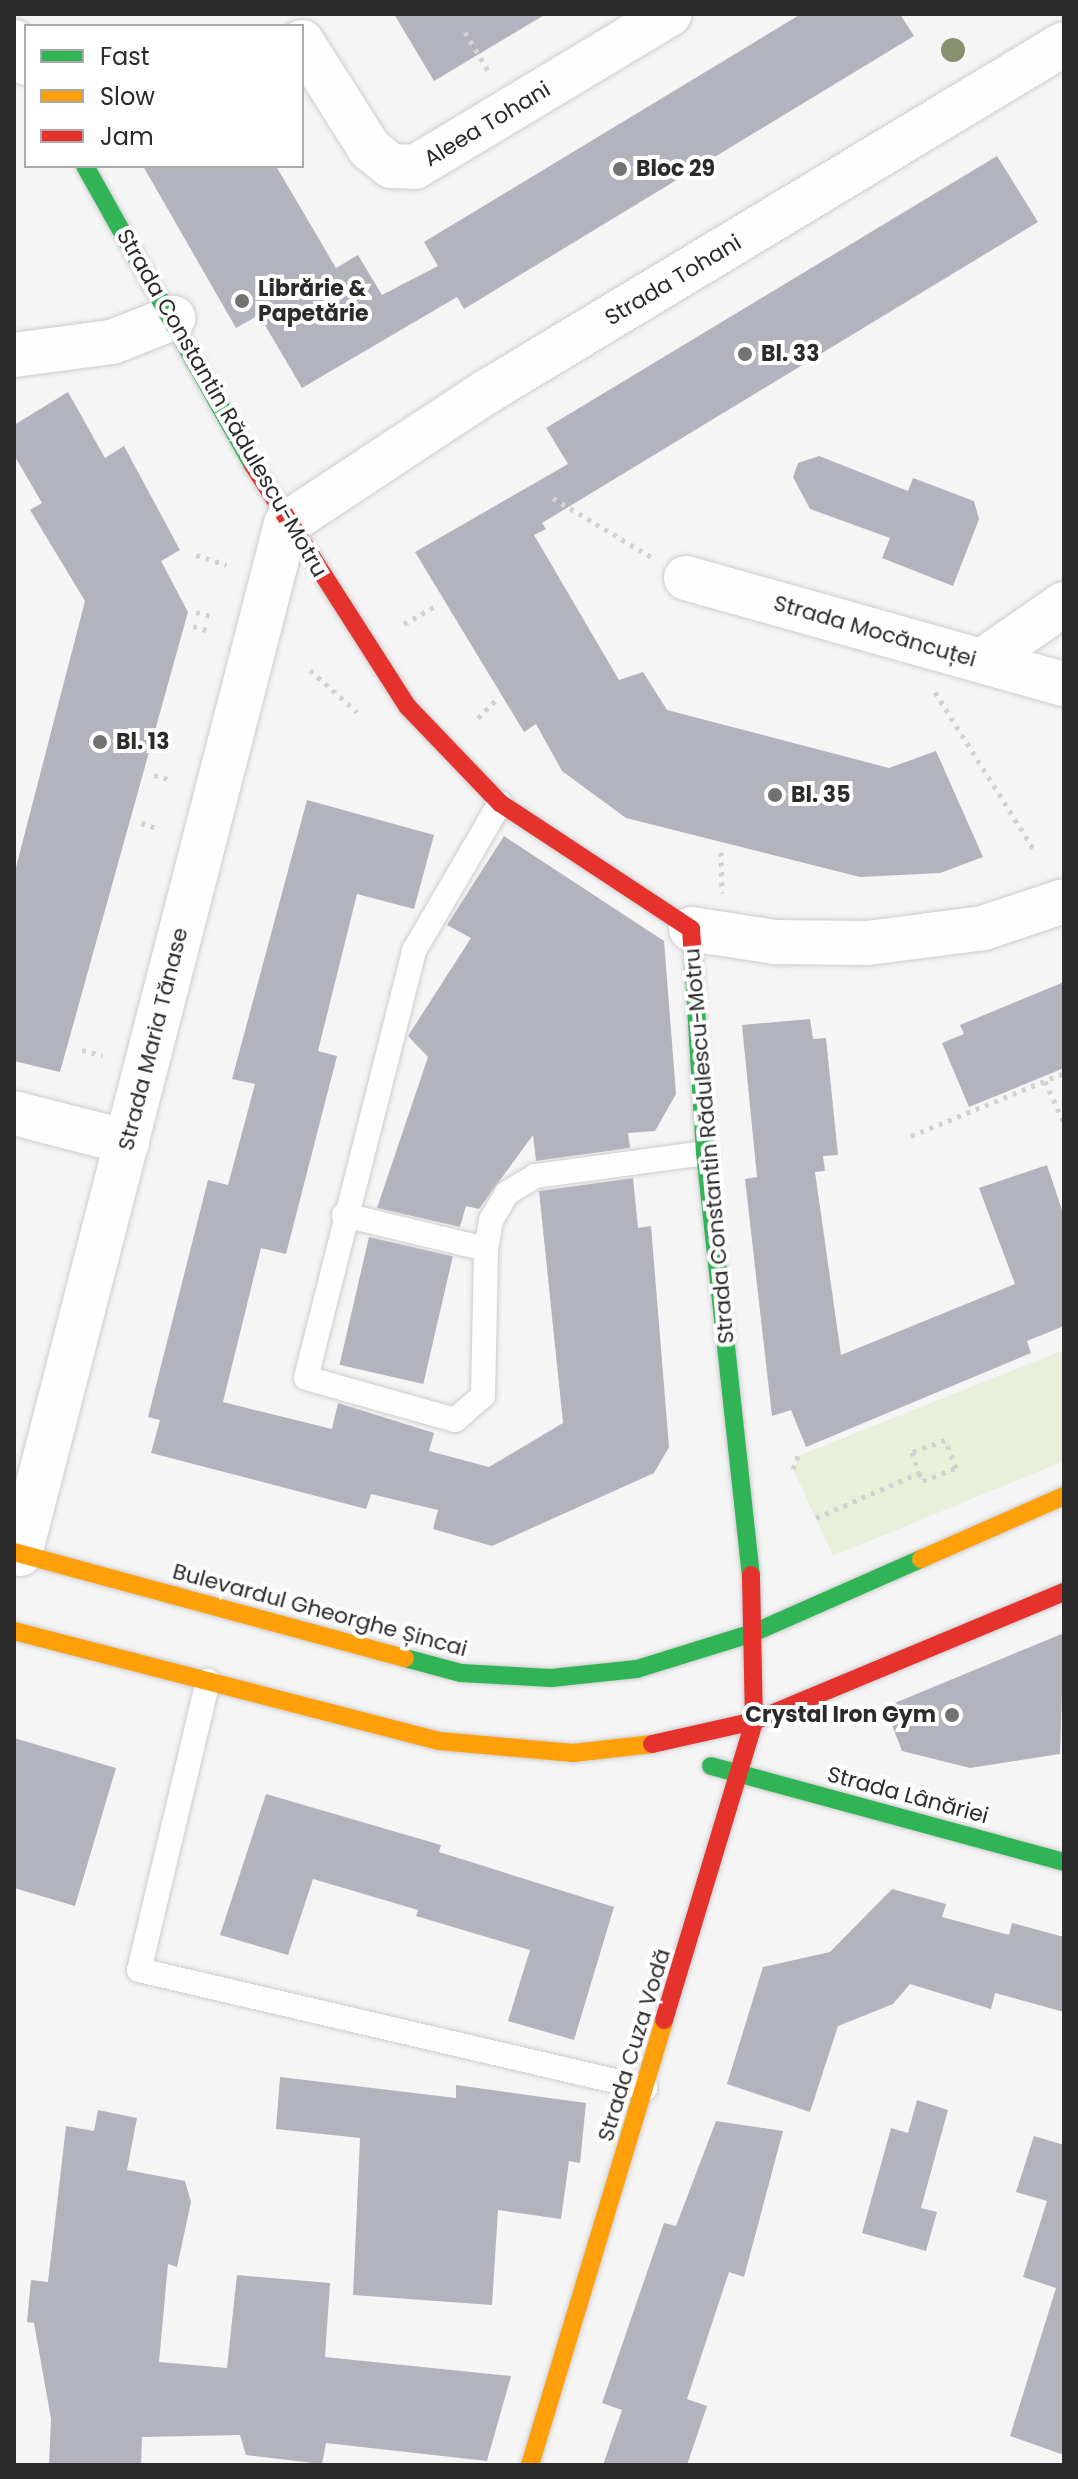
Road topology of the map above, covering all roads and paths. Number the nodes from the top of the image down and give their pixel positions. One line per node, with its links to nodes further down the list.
1 (670, 14): 6 (street, Aleea Tohani)
2 (1055, 14): 3 (street)
3 (1064, 27)
4 (14, 42): 7 (street)
5 (1064, 44): 12 (street, Strada Tohani)
6 (304, 45)
7 (24, 60)
8 (86, 168): 9 (street, Strada Constantin Rădulescu-Motru)
9 (173, 318): 10 (street); 12 (street, Strada Constantin Rădulescu-Motru)
10 (14, 355)
11 (553, 498): 13 (path)
12 (286, 524): 29 (street, Strada Constantin Rădulescu-Motru); 42 (street, Strada Maria Tănase)
13 (612, 533)
14 (196, 555): 15 (path)
15 (226, 565)
16 (686, 578): 22 (street, Strada Mocăncuței)
17 (196, 612): 19 (path)
18 (1062, 612): 23 (street)
19 (213, 617)
20 (193, 626): 21 (path)
21 (209, 631)
22 (937, 648): 23 (street, Strada Mocăncuței); 32 (path)
23 (982, 661): 24 (street, Strada Mocăncuței)
24 (1064, 684)
25 (496, 700): 26 (path)
26 (468, 727)
27 (154, 775): 28 (path)
28 (171, 780)
29 (500, 803): 34 (street, Strada Constantin Rădulescu-Motru); 44 (lane)
30 (141, 823): 31 (path)
31 (159, 829)
32 (1034, 850)
33 (1064, 901): 34 (street)
34 (691, 929): 43 (street, Strada Constantin Rădulescu-Motru)
35 (82, 1050): 36 (path)
36 (102, 1055)
37 (1064, 1073): 38 (path)
38 (1045, 1081): 40 (path); 41 (path)
39 (14, 1113): 42 (street)
40 (1064, 1123)
41 (911, 1136)
42 (127, 1142): 51 (street, Strada Maria Tănase)
43 (705, 1153): 45 (lane); 54 (street, Strada Constantin Rădulescu-Motru)
44 (344, 1215): 45 (lane); 45 (lane)
45 (486, 1249)
46 (798, 1456): 47 (path)
47 (793, 1469)
48 (919, 1473): 48 (path); 50 (path)
49 (1064, 1496): 54 (street, Bulevardul Gheorghe Șincai)
50 (816, 1518)
51 (17, 1553): 54 (street, Bulevardul Gheorghe Șincai)
52 (1064, 1592): 56 (street)
53 (14, 1631): 55 (street)
54 (753, 1633): 56 (street, Strada Cuza Vodă)
55 (208, 1681): 57 (street); 60 (lane)
56 (754, 1721): 57 (street); 58 (street, Strada Cuza Vodă)
57 (643, 1747): 58 (street)
58 (740, 1774): 59 (street, Strada Lânăriei); 60 (street, Strada Cuza Vodă)
59 (1064, 1862)
60 (645, 2088): 61 (street, Strada Cuza Vodă)
61 (530, 2465)

